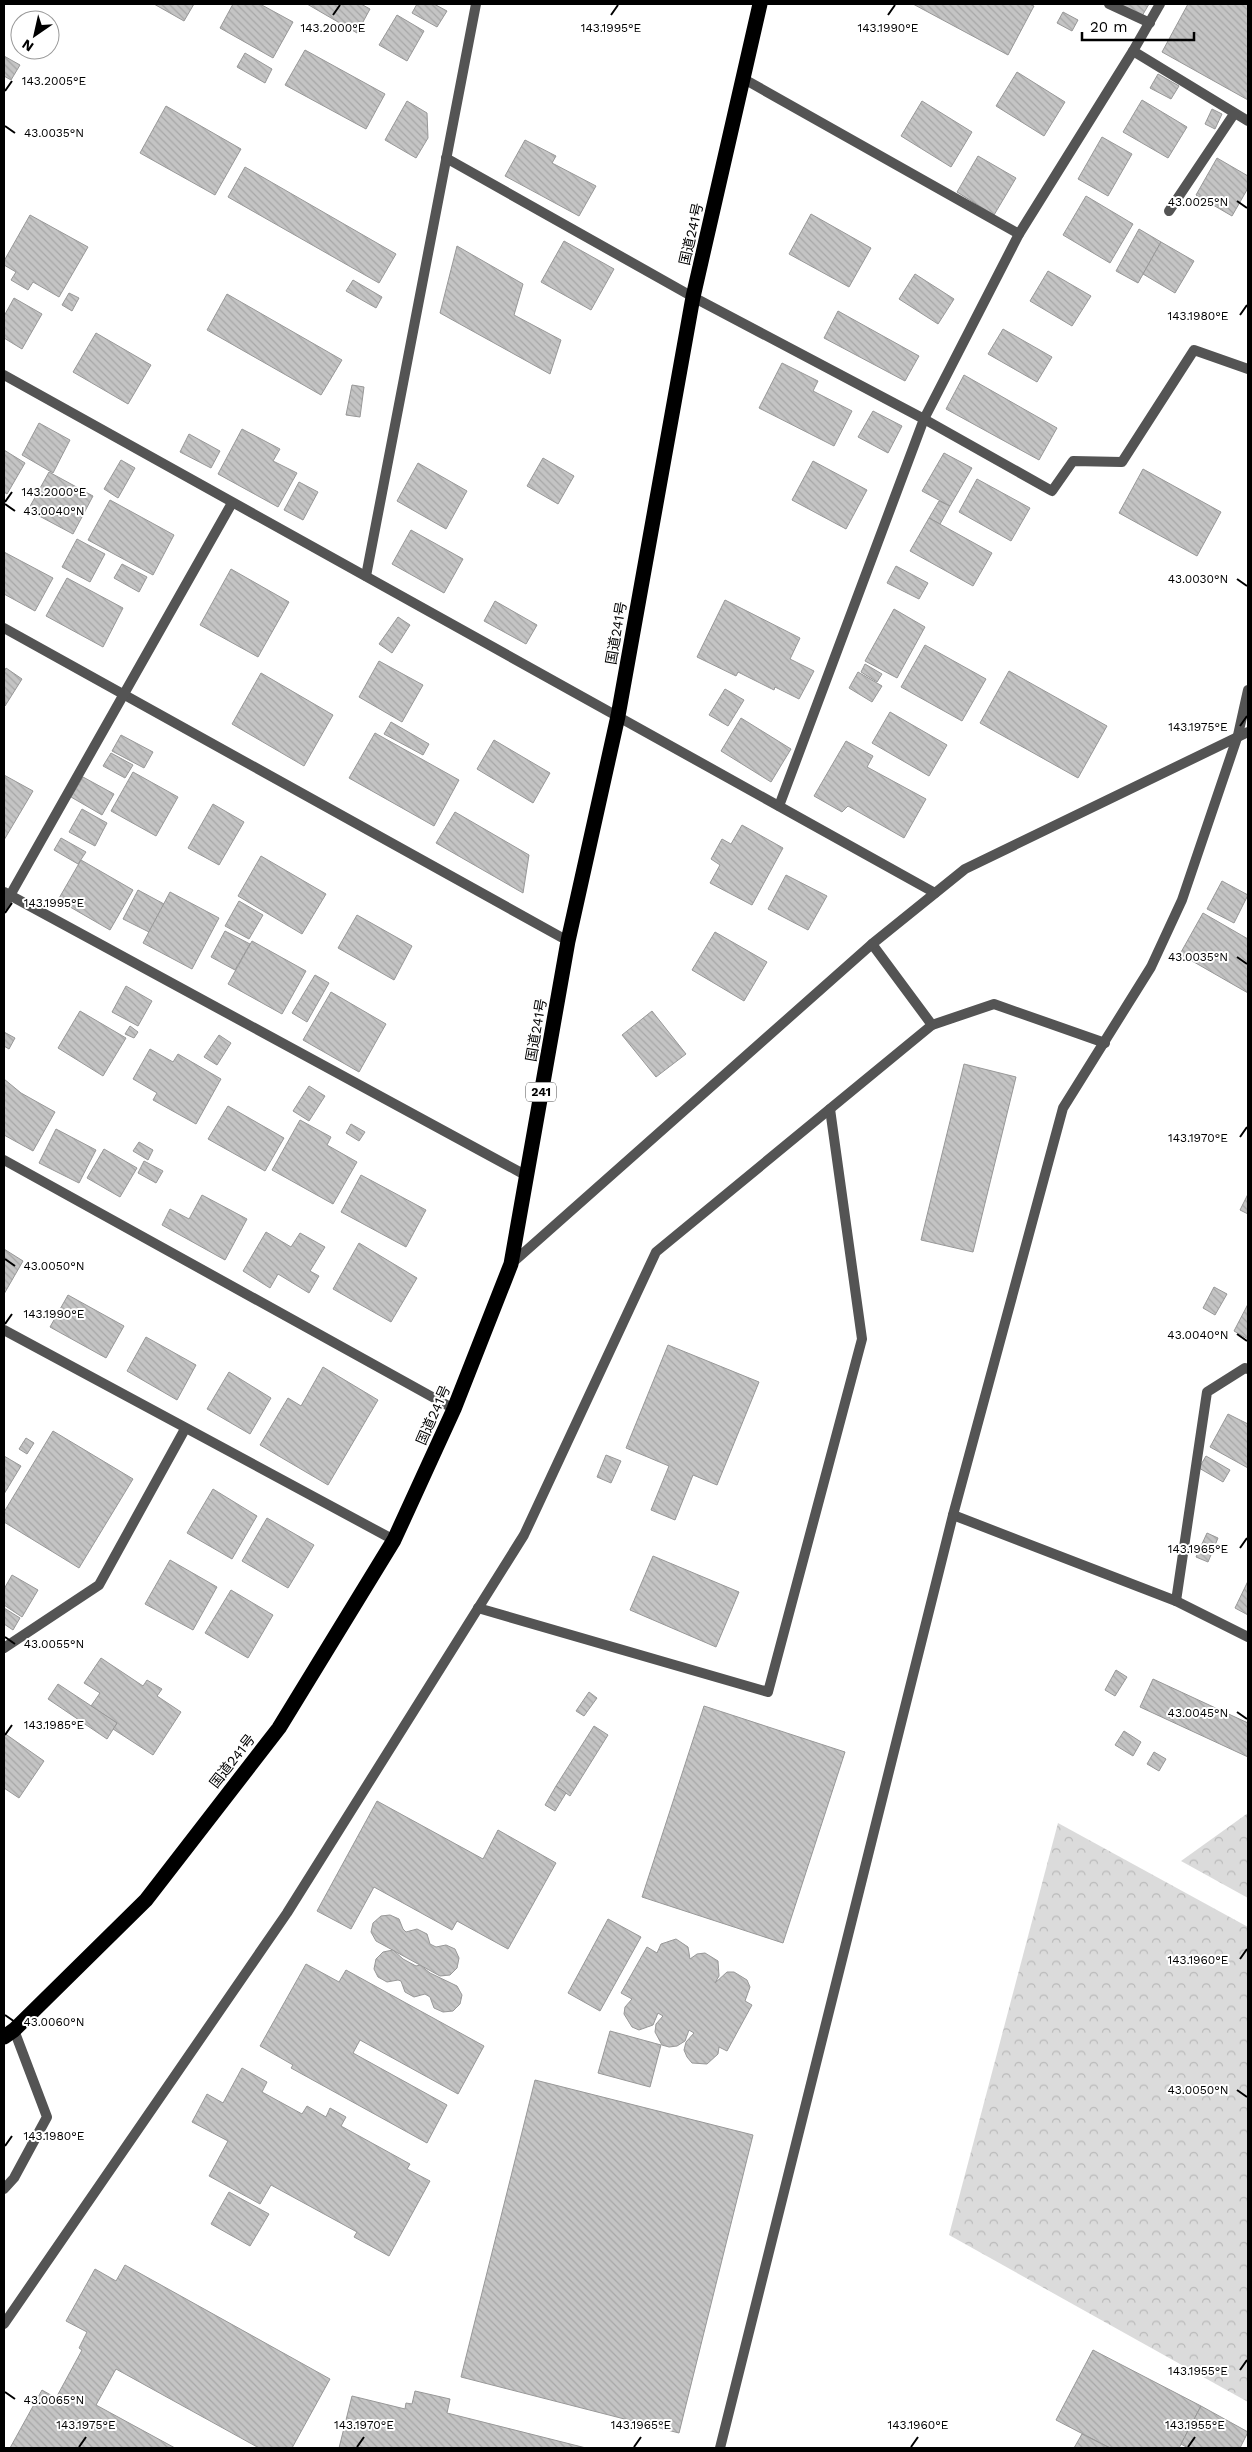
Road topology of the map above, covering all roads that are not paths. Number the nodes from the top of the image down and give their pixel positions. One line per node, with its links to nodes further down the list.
1 (476, 4): 10 (street)
2 (760, 4): 7 (highway, 国道241号 / 241)
3 (1109, 4): 5 (street)
4 (1160, 4): 5 (street)
5 (1150, 23): 6 (street)
6 (1133, 51): 8 (street); 12 (street)
7 (744, 78): 12 (street); 13 (highway, 国道241号 / 241)
8 (1234, 114): 9 (street); 11 (street)
9 (1248, 121)
10 (446, 158): 13 (street); 18 (street)
11 (1169, 211)
12 (1019, 234): 16 (street)
13 (693, 297): 16 (street); 22 (highway, 国道241号 / 241)
14 (1248, 369): 16 (street)
15 (4, 375): 17 (street)
16 (924, 418): 25 (street)
17 (232, 503): 18 (street); 21 (street)
18 (366, 576): 22 (street)
19 (4, 628): 21 (street)
20 (1248, 690): 24 (street)
21 (124, 695): 27 (street); 29 (street)
22 (618, 716): 25 (street); 29 (highway, 国道241号 / 241)
23 (1248, 732): 24 (street)
24 (1238, 735): 26 (street); 32 (street)
25 (778, 806): 26 (street)
26 (935, 893): 30 (street)
27 (7, 894): 28 (street); 35 (street)
28 (4, 906)
29 (568, 941): 35 (highway, 国道241号 / 241)
30 (872, 944): 31 (street); 36 (street)
31 (932, 1025): 32 (street); 33 (street)
32 (1105, 1043): 41 (street)
33 (830, 1109): 44 (street); 44 (street)
34 (4, 1160): 39 (street)
35 (527, 1176): 36 (highway, 国道241号 / 241)
36 (511, 1264): 39 (highway, 国道241号 / 241)
37 (4, 1330): 40 (street)
38 (1248, 1369): 43 (street)
39 (454, 1409): 42 (highway, 国道241号 / 241)
40 (185, 1429): 42 (street); 46 (street)
41 (953, 1516): 43 (street); 50 (street)
42 (394, 1540): 47 (highway, 国道241号 / 241)
43 (1176, 1601): 45 (street)
44 (478, 1608): 49 (street)
45 (1248, 1637)
46 (4, 1648)
47 (9, 2034): 48 (street)
48 (4, 2189)
49 (4, 2324)
50 (720, 2448)

